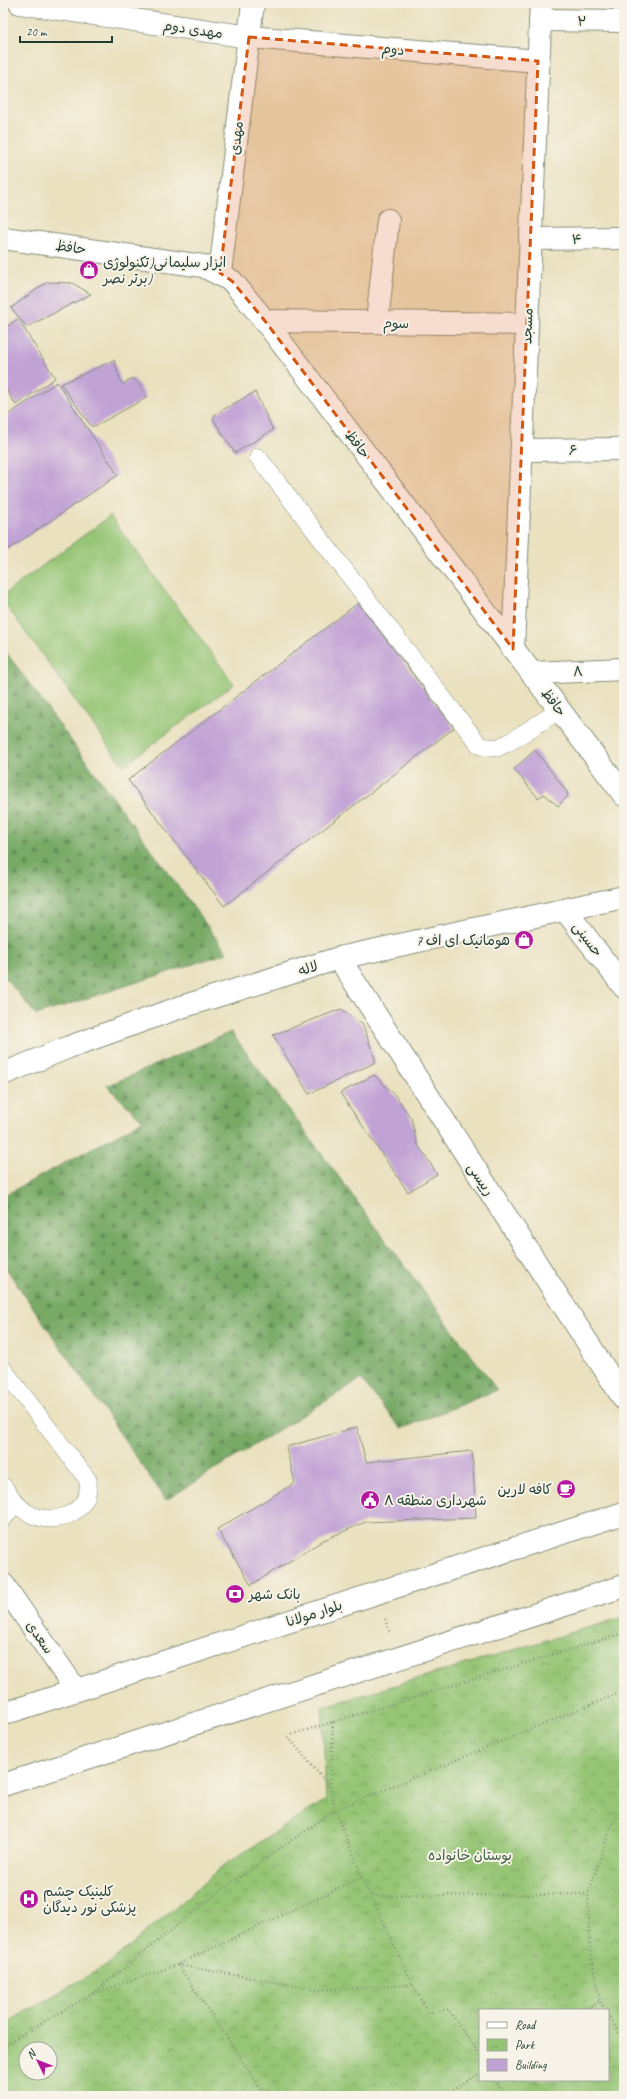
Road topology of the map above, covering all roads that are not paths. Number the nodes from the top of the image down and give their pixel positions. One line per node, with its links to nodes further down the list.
1 (20, 3): 5 (street, مهدی دوم)
2 (253, 3): 5 (street, مهدی)
3 (540, 12): 4 (street, ۲); 6 (street, مسجد)
4 (624, 21)
5 (249, 37): 6 (street, دوم); 11 (street, مهدی)
6 (538, 60): 10 (street, مسجد)
7 (388, 220): 13 (street)
8 (3, 238): 11 (street, حافظ)
9 (624, 238): 10 (street, ۴)
10 (530, 239): 14 (street, مسجد)
11 (220, 273): 12 (street, حافظ)
12 (265, 321): 13 (street, سوم); 18 (street, حافظ)
13 (377, 322): 14 (street, سوم)
14 (527, 324): 16 (street, مسجد)
15 (624, 449): 16 (street, ۶)
16 (522, 450): 18 (street, مسجد)
17 (258, 457): 21 (lane)
18 (513, 649): 20 (street, حافظ)
19 (624, 669): 20 (street, ۸)
20 (533, 673): 21 (street, حافظ)
21 (560, 710): 22 (street, حافظ)
22 (624, 795)
23 (624, 897): 24 (street, لاله)
24 (566, 911): 25 (street, لاله); 26 (street, حسینی)
25 (339, 958): 27 (street, لاله); 29 (street, رییسی)
26 (624, 987)
27 (3, 1074)
28 (3, 1369): 31 (lane)
29 (624, 1399)
30 (3, 1486): 31 (lane)
31 (16, 1503): 33 (lane)
32 (624, 1513): 36 (street, بلوار مولانا)
33 (3, 1519)
34 (3, 1584): 36 (street, سعدی)
35 (624, 1586): 38 (street)
36 (76, 1690): 37 (street, بلوار مولانا)
37 (3, 1714)
38 (3, 1784)

